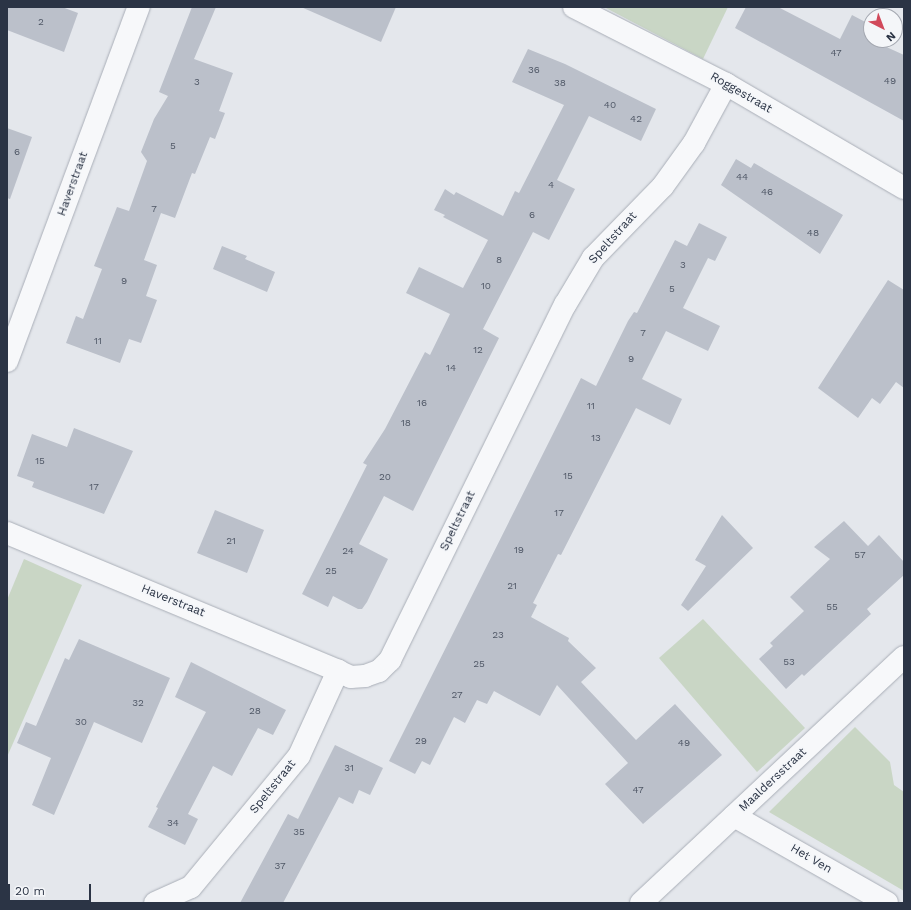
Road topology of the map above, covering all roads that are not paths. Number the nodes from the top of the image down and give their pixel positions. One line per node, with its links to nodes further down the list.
1 (139, 7): 5 (street, Haverstraat)
2 (574, 7): 3 (street, Roggestraat)
3 (726, 84): 4 (street, Roggestraat); 8 (street, Speltstraat)
4 (904, 188)
5 (7, 361)
6 (7, 533): 8 (street, Haverstraat)
7 (904, 657): 9 (street, Maaldersstraat)
8 (338, 670): 10 (street, Speltstraat)
9 (734, 816): 11 (street, Maaldersstraat); 12 (street, Het Ven)
10 (155, 903)
11 (641, 903)
12 (887, 903)

